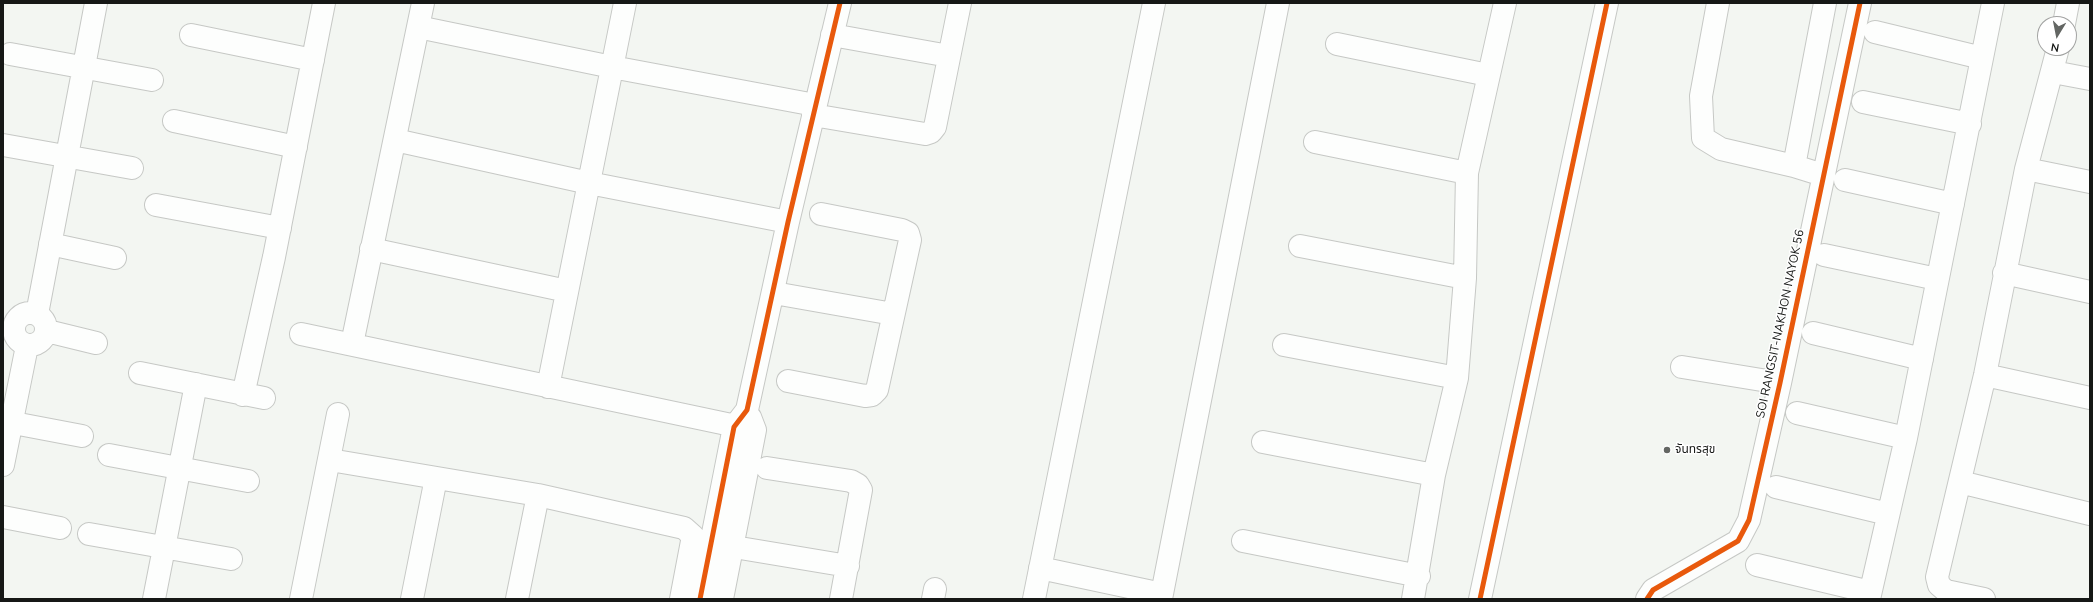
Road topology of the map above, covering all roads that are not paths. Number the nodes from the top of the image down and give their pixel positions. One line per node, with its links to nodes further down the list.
1 (96, 3): 27 (street)
2 (324, 3): 26 (street)
3 (423, 3): 17 (street)
4 (625, 3): 28 (street)
5 (840, 3): 20 (street)
6 (960, 3): 23 (street)
7 (1154, 3): 114 (street)
8 (1278, 3): 117 (street)
9 (1505, 3): 30 (street)
10 (1607, 3): 128 (street)
11 (1718, 3): 42 (street)
12 (1825, 3): 42 (street)
13 (1860, 3): 46 (street, SOI RANGSIT-NAKHON NAYOK 56)
14 (1993, 3): 25 (street)
15 (2068, 3): 16 (street)
16 (2066, 16)
17 (418, 27): 28 (street); 37 (street)
18 (1875, 32): 25 (street)
19 (191, 34): 26 (street)
20 (832, 35): 23 (street); 34 (street)
21 (1337, 44): 30 (street)
22 (10, 54): 27 (street)
23 (949, 56): 34 (street)
24 (2056, 56): 29 (street)
25 (1982, 58): 36 (street)
26 (313, 60): 40 (street)
27 (83, 68): 32 (street); 41 (street)
28 (612, 68): 34 (street); 49 (street)
29 (2053, 72): 31 (street); 44 (street)
30 (1488, 75): 45 (street)
31 (2090, 79)
32 (152, 80)
33 (1863, 102): 36 (street)
34 (814, 110): 53 (street)
35 (174, 121): 40 (street)
36 (1970, 124): 50 (street)
37 (394, 140): 49 (street); 57 (street)
38 (1315, 142): 45 (street)
39 (3, 145): 41 (street)
40 (296, 147): 54 (street)
41 (66, 155): 43 (street); 55 (street)
42 (1794, 166): 46 (street)
43 (132, 168)
44 (2026, 169): 48 (street); 60 (street)
45 (1467, 173): 61 (street)
46 (1823, 174): 81 (street, SOI RANGSIT-NAKHON NAYOK 56)
47 (1846, 180): 50 (street)
48 (2090, 182)
49 (589, 183): 53 (street); 63 (street)
50 (1952, 204): 62 (street)
51 (156, 205): 54 (street)
52 (821, 214): 66 (street)
53 (788, 222): 65 (street)
54 (280, 228): 82 (street)
55 (50, 244): 59 (street); 67 (street)
56 (1300, 246): 61 (street)
57 (371, 249): 63 (street); 72 (street)
58 (1824, 255): 62 (street)
59 (114, 258)
60 (2004, 274): 64 (street); 78 (street)
61 (1465, 278): 79 (street)
62 (1937, 279): 75 (street)
63 (567, 291): 83 (street)
64 (2090, 292)
65 (774, 294): 66 (street); 88 (street)
66 (893, 314): 80 (street)
67 (42, 322): 68 (street); 71 (street); 74 (street)
68 (8, 327): 74 (street)
69 (1813, 333): 75 (street)
70 (301, 334): 72 (street)
71 (96, 343)
72 (352, 344): 83 (street)
73 (1284, 345): 79 (street)
74 (27, 346): 87 (street)
75 (1922, 359): 90 (street)
76 (1682, 367): 81 (street)
77 (140, 373): 82 (street)
78 (1984, 375): 84 (street); 100 (street)
79 (1457, 378): 97 (street)
80 (788, 381)
81 (1780, 383): 129 (street, SOI RANGSIT-NAKHON NAYOK 56)
82 (196, 384): 95 (street)
83 (548, 387): 88 (street)
84 (2090, 398)
85 (1797, 413): 90 (street)
86 (338, 414): 93 (street)
87 (7, 422): 89 (street); 94 (street)
88 (745, 422): 109 (street); 123 (street)
89 (82, 436)
90 (1906, 438): 103 (street)
91 (1263, 442): 97 (street)
92 (109, 455): 95 (street)
93 (330, 460): 98 (street); 119 (street)
94 (3, 465)
95 (179, 468): 99 (street); 110 (street)
96 (767, 468): 113 (street)
97 (1434, 476): 115 (street)
98 (436, 478): 102 (street); 120 (street)
99 (248, 481)
100 (1960, 482): 104 (street); 130 (street)
101 (1776, 487): 103 (street)
102 (538, 495): 121 (street); 122 (street)
103 (1888, 514): 116 (street)
104 (2090, 514)
105 (3, 517): 106 (street)
106 (60, 528)
107 (89, 534): 110 (street)
108 (1243, 541): 115 (street)
109 (734, 547): 113 (street); 124 (street)
110 (164, 548): 111 (street); 118 (street)
111 (231, 559)
112 (1757, 565): 116 (street)
113 (848, 566): 125 (street)
114 (1040, 568): 117 (street); 126 (street)
115 (1419, 576): 127 (street)
116 (1870, 595)
117 (1161, 597)
118 (154, 599)
119 (301, 599)
120 (412, 599)
121 (517, 599)
122 (681, 599)
123 (700, 599)
124 (722, 599)
125 (841, 599)
126 (1034, 599)
127 (1413, 599)
128 (1480, 599)
129 (1647, 599)
130 (1984, 599)

